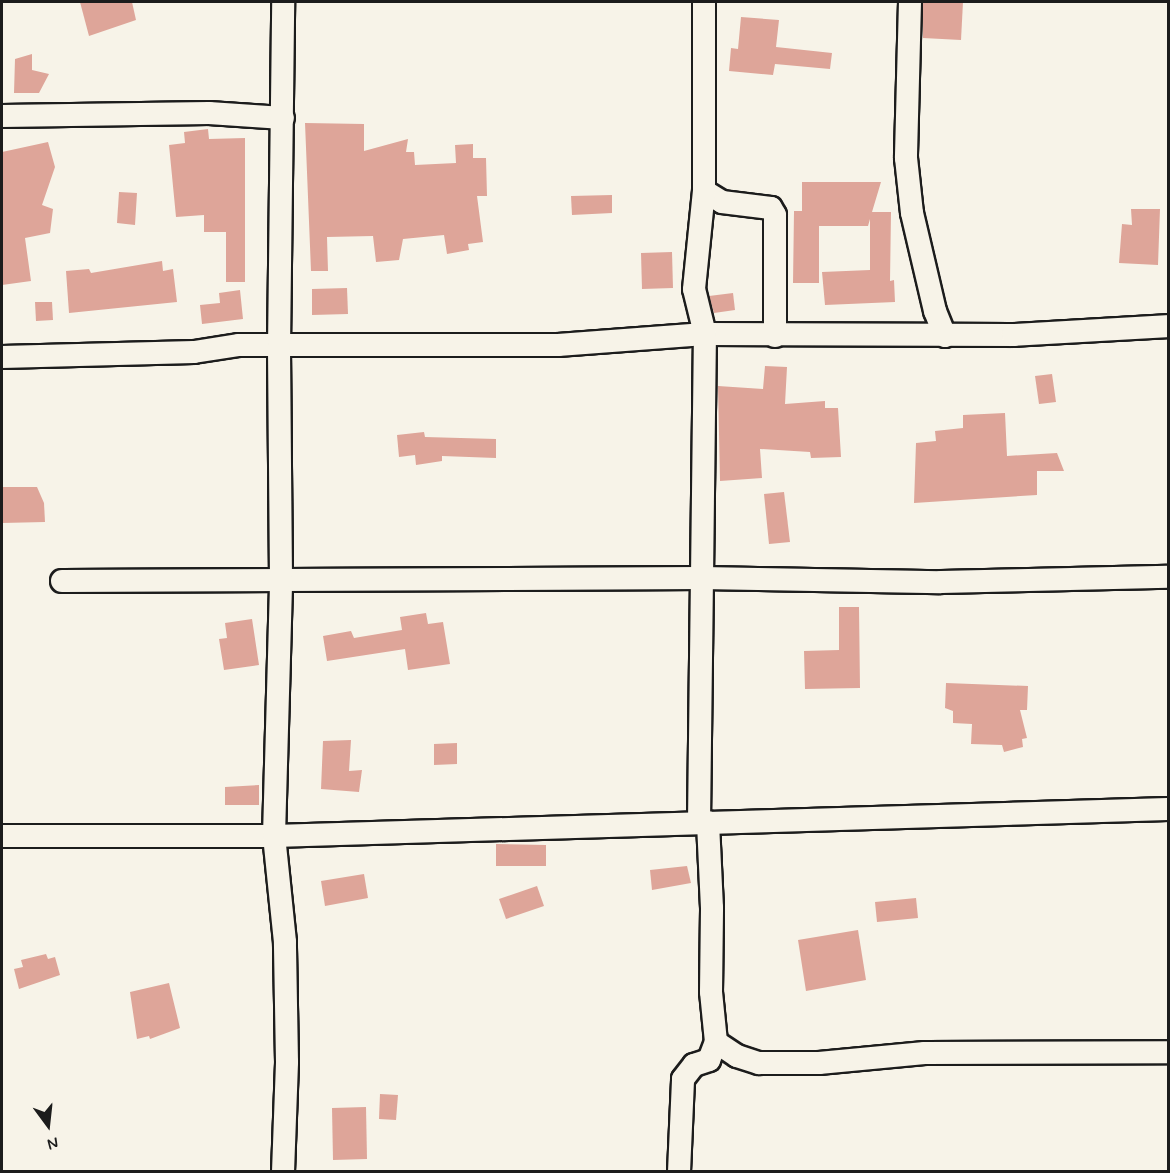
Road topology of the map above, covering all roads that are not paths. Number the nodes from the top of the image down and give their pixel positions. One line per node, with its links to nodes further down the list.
1 (283, 2): 5 (street)
2 (704, 2): 6 (street)
3 (910, 2): 10 (street)
4 (2, 116): 5 (street)
5 (283, 118): 11 (street)
6 (704, 191): 8 (street); 9 (street)
7 (1168, 326): 10 (street)
8 (705, 334): 9 (street); 11 (street); 14 (street)
9 (775, 336): 10 (street)
10 (945, 336)
11 (279, 348): 12 (street); 15 (street)
12 (2, 357)
13 (1168, 577): 14 (street)
14 (702, 578): 15 (street); 18 (street)
15 (281, 579): 16 (street); 20 (street)
16 (62, 581)
17 (1168, 809): 18 (street)
18 (703, 822): 20 (street); 21 (street)
19 (2, 836): 20 (street)
20 (274, 836): 23 (street)
21 (716, 1042): 22 (street); 24 (street)
22 (1168, 1052)
23 (283, 1172)
24 (679, 1172)

